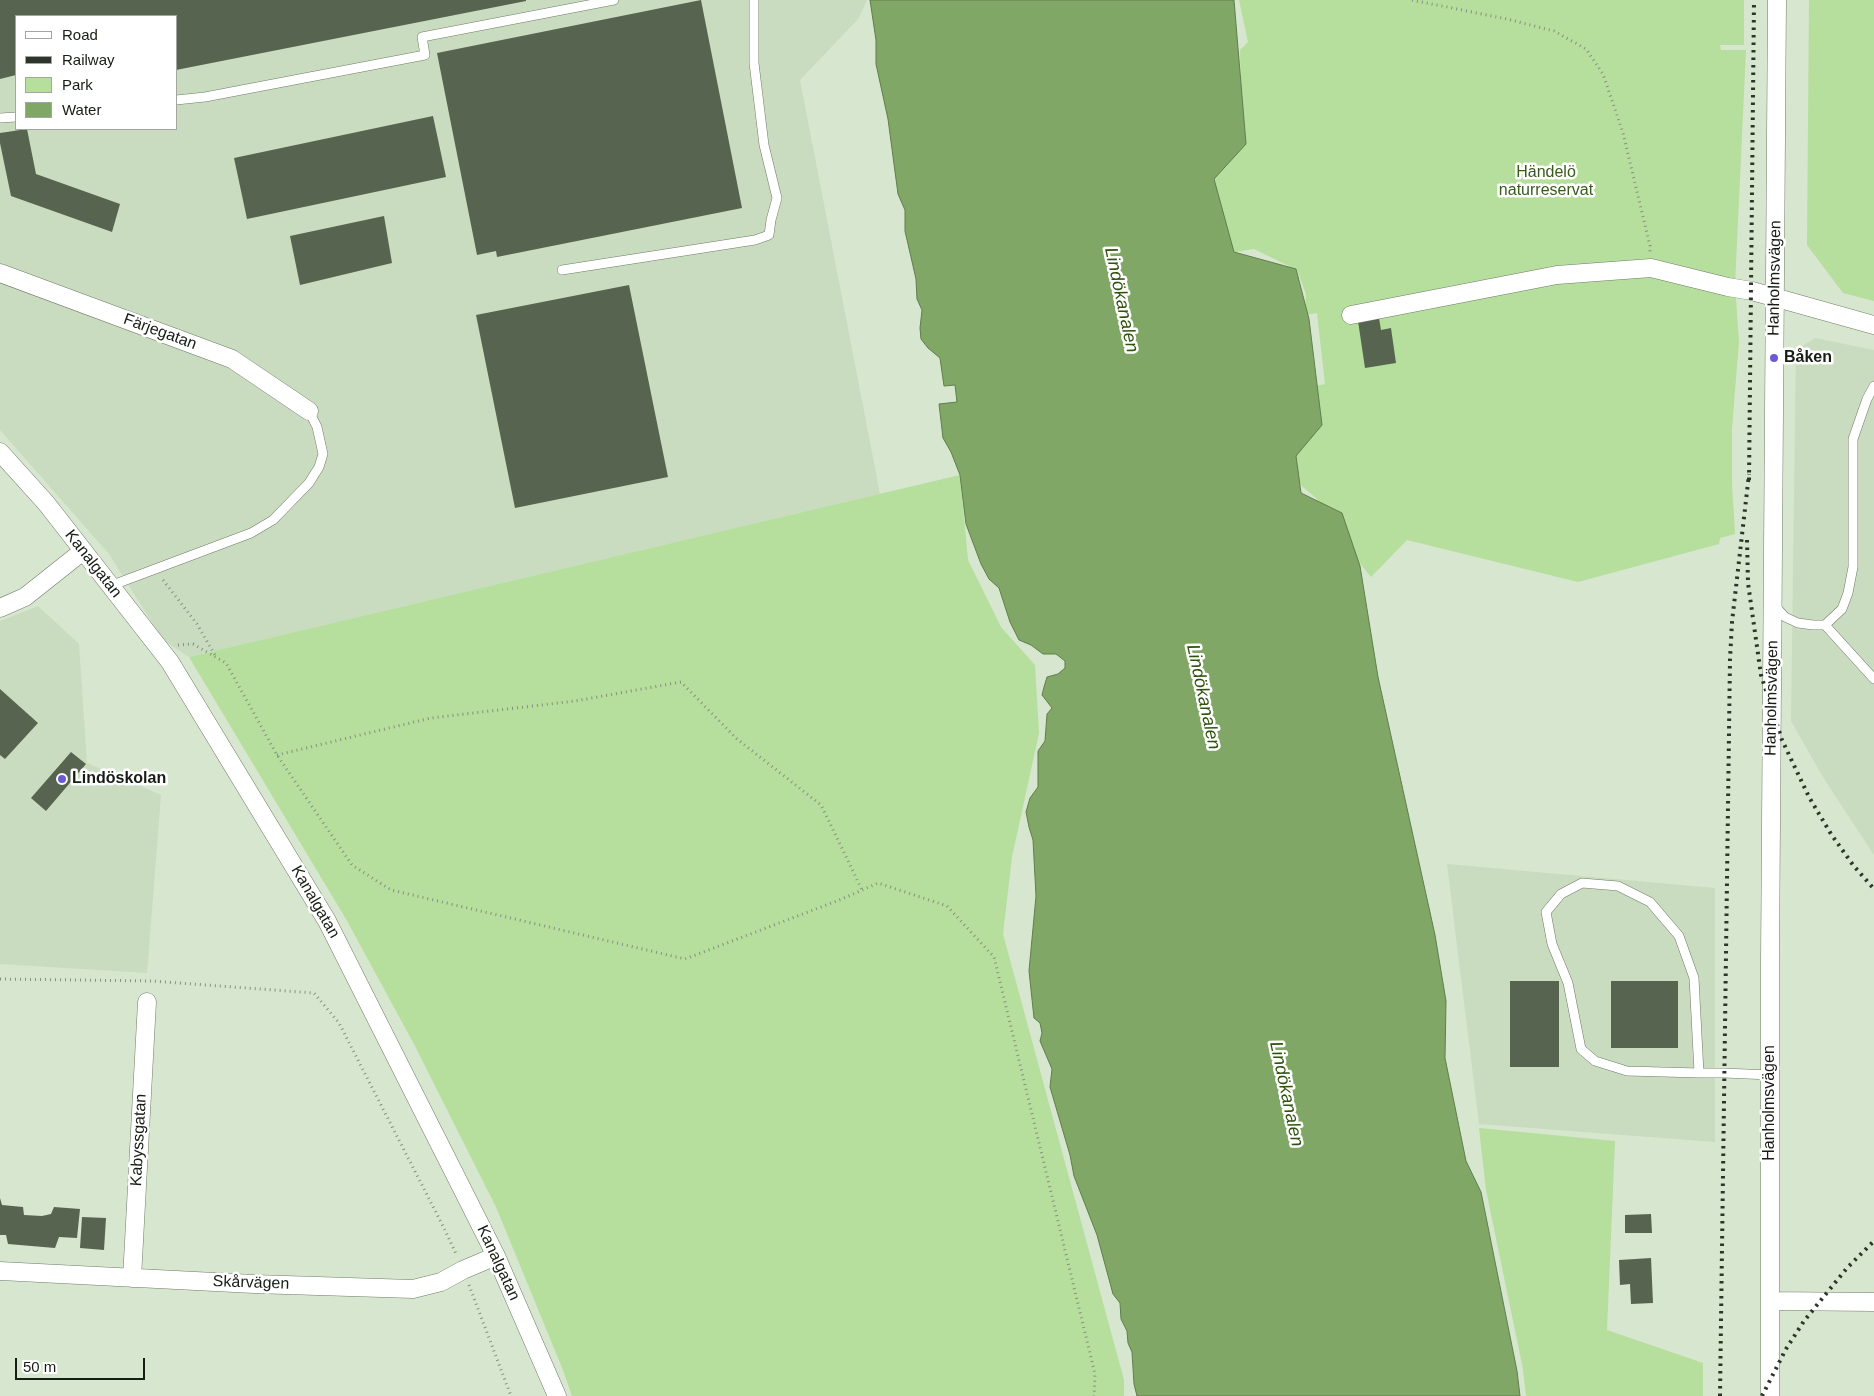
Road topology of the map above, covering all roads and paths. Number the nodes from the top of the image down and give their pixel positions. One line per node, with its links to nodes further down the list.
1 (614, 0): 5 (lane)
2 (754, 0): 9 (lane)
3 (1412, 0): 8 (path)
4 (1777, 0): 11 (street, Hanholmsvägen)
5 (178, 100)
6 (15, 117): 7 (lane)
7 (0, 118)
8 (1651, 268): 11 (street); 12 (street)
9 (562, 270)
10 (0, 273): 15 (street, Färjegatan)
11 (1774, 297): 13 (street); 20 (street, Hanholmsvägen)
12 (1351, 315)
13 (1874, 325)
14 (1874, 386): 22 (lane)
15 (309, 411): 18 (lane)
16 (0, 452): 17 (street, Kanalgatan)
17 (83, 551): 19 (street, Kanalgatan); 21 (street)
18 (155, 569): 19 (lane); 24 (path)
19 (110, 586): 23 (street, Kanalgatan)
20 (1773, 603): 22 (lane); 31 (street, Hanholmsvägen)
21 (0, 608)
22 (1825, 625): 25 (lane)
23 (157, 646): 24 (path); 32 (street, Kanalgatan)
24 (218, 658): 26 (path)
25 (1874, 680)
26 (277, 755): 27 (path); 27 (path)
27 (862, 890): 40 (path)
28 (0, 979): 33 (path)
29 (147, 1002): 35 (street, Kabyssgatan)
30 (1699, 1073): 30 (lane); 31 (lane)
31 (1770, 1074): 36 (street, Hanholmsvägen)
32 (496, 1256): 33 (street, Skårvägen); 39 (street, Kanalgatan)
33 (463, 1270): 35 (street, Skårvägen); 38 (path)
34 (0, 1271): 35 (street, Skårvägen)
35 (132, 1278)
36 (1770, 1302): 37 (street); 41 (street, Hanholmsvägen)
37 (1874, 1302)
38 (511, 1396)
39 (557, 1396)
40 (1094, 1396)
41 (1770, 1396)

